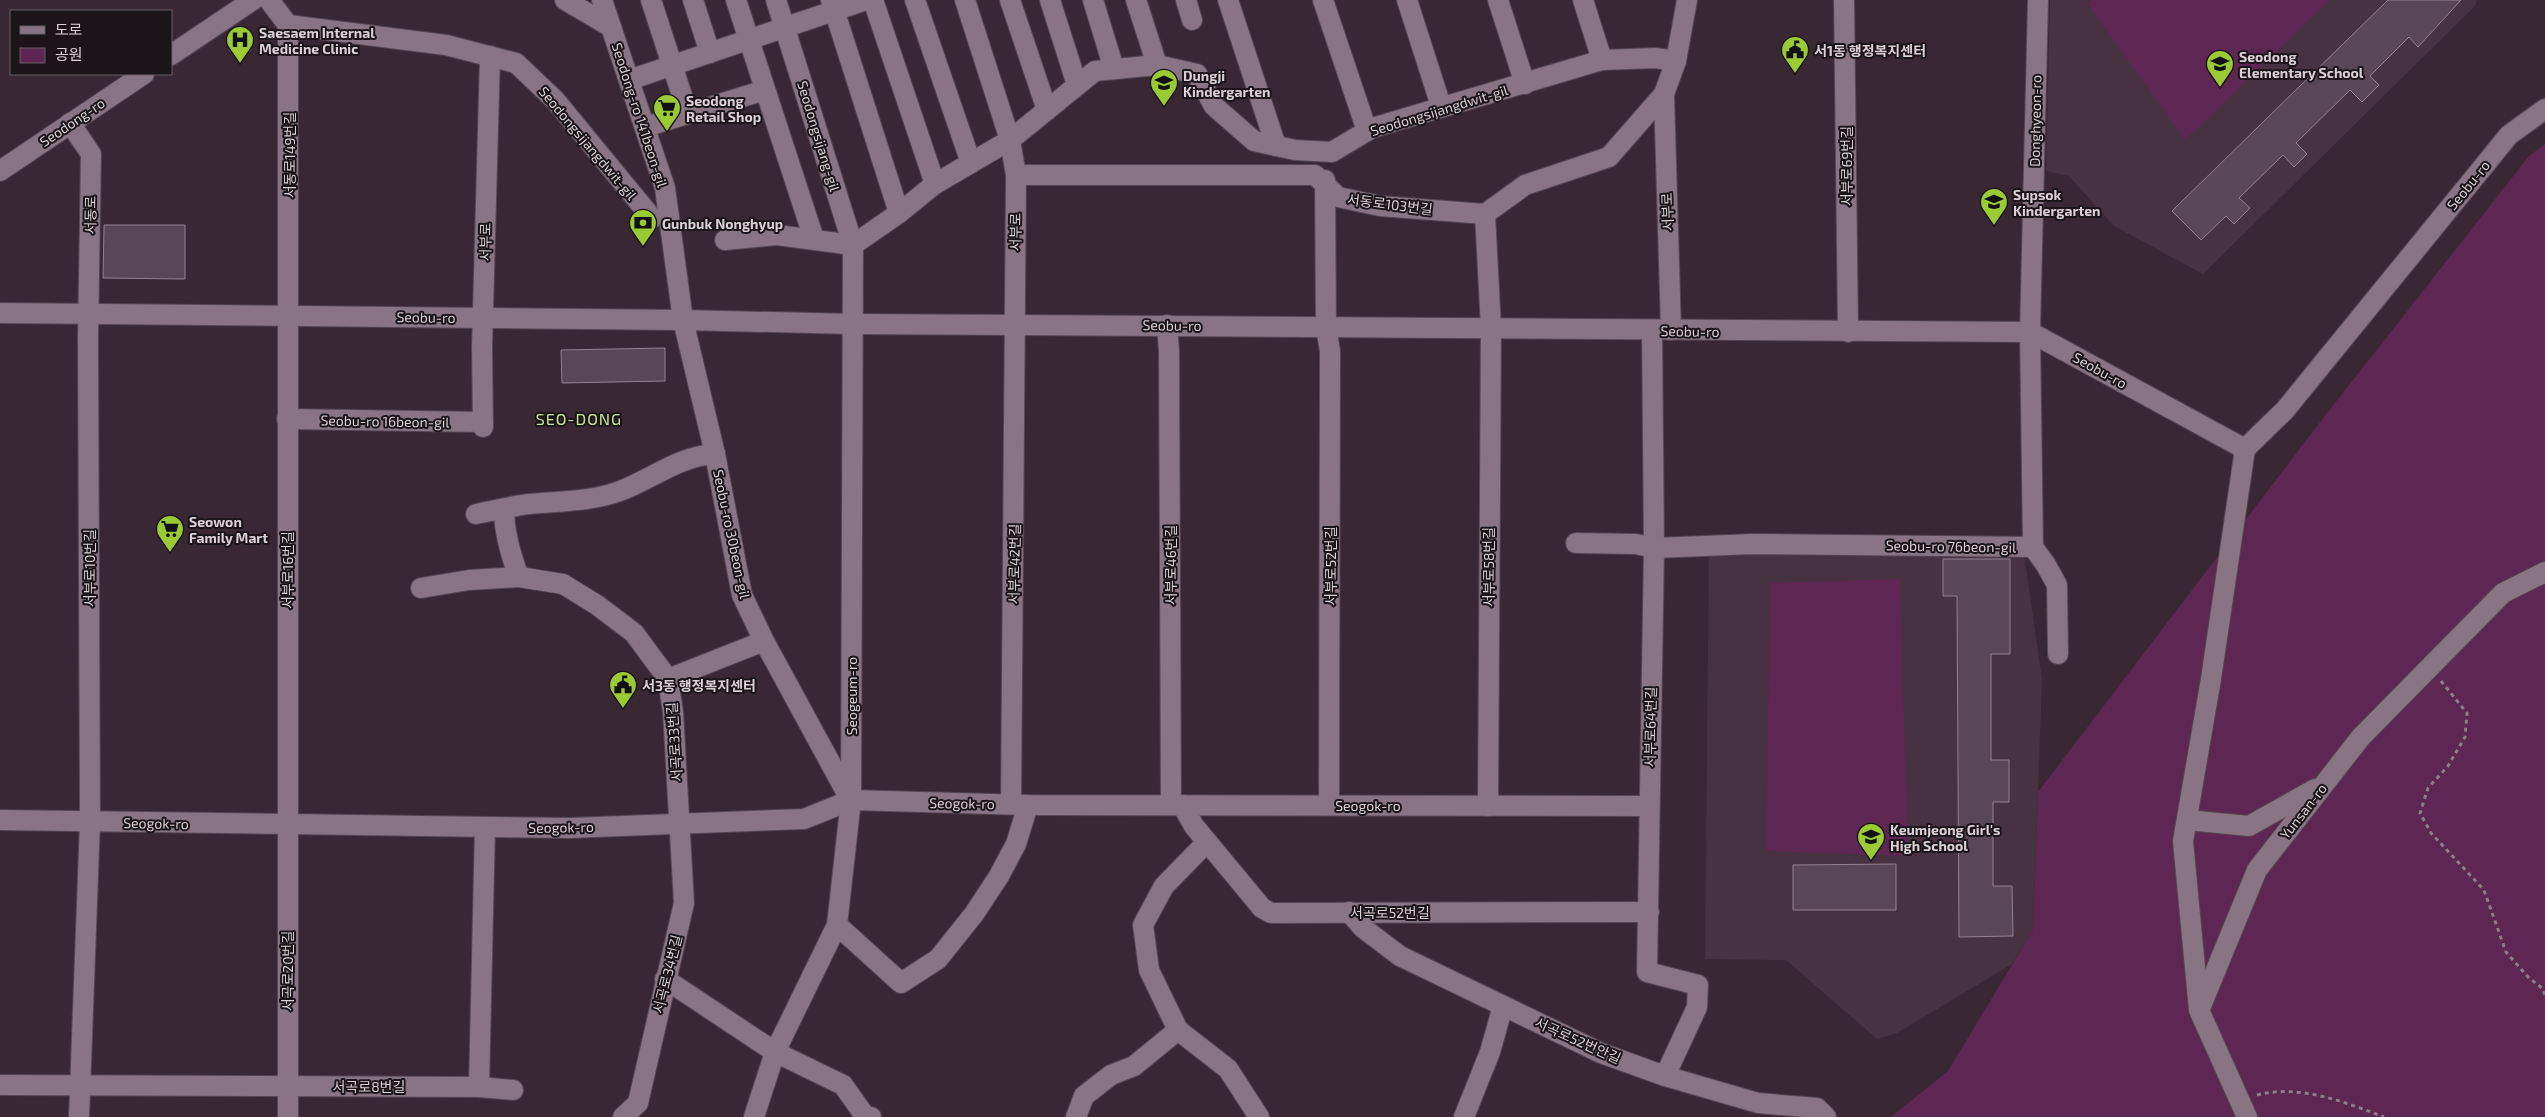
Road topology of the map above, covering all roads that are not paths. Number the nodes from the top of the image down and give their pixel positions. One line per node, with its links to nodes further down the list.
1 (252, 0): 33 (street)
2 (269, 0): 28 (street)
3 (565, 0): 29 (street)
4 (602, 0): 29 (street, Seodong-ro 141beon-gil)
5 (651, 0): 38 (street)
6 (693, 0): 32 (street)
7 (736, 0): 31 (street)
8 (776, 0): 30 (street, Seodongsijang-gil)
9 (866, 0): 26 (street)
10 (873, 0): 59 (street)
11 (916, 0): 56 (street)
12 (965, 0): 53 (street)
13 (1010, 0): 47 (street)
14 (1050, 0): 43 (street)
15 (1093, 0): 39 (street)
16 (1136, 0): 37 (street)
17 (1186, 0): 27 (street)
18 (1228, 0): 54 (street)
19 (1323, 0): 52 (street)
20 (1407, 0): 46 (street)
21 (1498, 0): 42 (street)
22 (1583, 0): 35 (street)
23 (1687, 0): 36 (street)
24 (1844, 0): 78 (street, 서부로69번길)
25 (2038, 0): 79 (street, Donghyeon-ro)
26 (833, 5): 30 (street); 61 (street)
27 (1192, 20)
28 (288, 25): 34 (street, Seodongsijangdwit-gil); 69 (street, 서동로149번길)
29 (611, 27): 41 (street, Seodong-ro 141beon-gil)
30 (785, 27): 31 (street); 66 (street, Seodongsijang-gil)
31 (748, 40): 32 (street); 44 (street)
32 (710, 53): 38 (street)
33 (172, 54)
34 (490, 56): 63 (street, Seodongsijangdwit-gil); 70 (street, 서부로)
35 (1602, 60): 36 (street, Seodongsijangdwit-gil); 42 (street, Seodongsijangdwit-gil)
36 (1676, 61): 45 (street)
37 (1157, 65): 39 (street); 54 (street)
38 (672, 66): 41 (street); 49 (street)
39 (1114, 69): 43 (street)
40 (143, 75): 50 (street, Seodong-ro)
41 (629, 80): 51 (street, Seodong-ro 141beon-gil)
42 (1525, 84): 46 (street, Seodongsijangdwit-gil)
43 (1077, 85): 47 (street)
44 (765, 90): 49 (street); 64 (street)
45 (1664, 94): 62 (street); 77 (street, 서부로)
46 (1441, 106): 52 (street, Seodongsijangdwit-gil)
47 (1047, 110): 53 (street)
48 (2545, 110): 82 (street, Seobu-ro)
49 (688, 114): 51 (street)
50 (70, 124): 57 (street, Seodong-ro); 68 (street, 서동로)
51 (645, 127): 71 (street, Seodong-ro 141beon-gil)
52 (1367, 131): 55 (street, Seodongsijangdwit-gil)
53 (1010, 140): 56 (street); 58 (street, 서부로)
54 (1276, 146): 55 (street)
55 (1332, 152): 60 (street)
56 (970, 163): 59 (street)
57 (0, 171)
58 (1016, 175): 60 (street, 서동로103번길); 73 (street, 서부로)
59 (934, 184): 61 (street)
60 (1326, 186): 62 (street, 서동로103번길); 75 (street)
61 (899, 213): 66 (street)
62 (1485, 214): 76 (street)
63 (652, 218)
64 (814, 239): 65 (street); 66 (street)
65 (725, 240)
66 (853, 244): 72 (street)
67 (0, 313): 68 (street, Seobu-ro)
68 (88, 314): 69 (street, Seobu-ro); 104 (street, 서부로10번길)
69 (289, 316): 70 (street, Seobu-ro); 80 (street, 서부로16번길)
70 (484, 318): 71 (street, Seobu-ro); 81 (street, 서부로)
71 (683, 320): 72 (street, Seobu-ro); 83 (street, Seobu-ro 30beon-gil)
72 (853, 324): 73 (street, Seobu-ro); 96 (street, Seogeum-ro)
73 (1014, 324): 74 (street, Seobu-ro); 97 (street, 서부로42번길)
74 (1167, 325): 75 (street, Seobu-ro); 98 (street, 서부로46번길)
75 (1326, 327): 76 (street, Seobu-ro); 99 (street, 서부로52번길)
76 (1490, 328): 77 (street, Seobu-ro); 100 (street, 서부로58번길)
77 (1661, 330): 78 (street, Seobu-ro); 88 (street, 서부로64번길)
78 (1848, 332): 79 (street, Seobu-ro)
79 (2030, 332): 82 (street, Seobu-ro); 87 (street, Seobu-ro 76beon-gil)
80 (288, 419): 81 (street, Seobu-ro 16beon-gil); 106 (street, 서부로16번길)
81 (483, 425)
82 (2245, 449): 103 (street)
83 (715, 454): 84 (street, Seobu-ro 30beon-gil); 92 (street, Seobu-ro 30beon-gil)
84 (504, 509): 85 (street, Seobu-ro 30beon-gil); 90 (street)
85 (476, 514)
86 (1576, 543): 88 (street, Seobu-ro 76beon-gil)
87 (2033, 547): 88 (street, Seobu-ro 76beon-gil); 93 (street)
88 (1654, 548): 101 (street, 서부로64번길)
89 (2545, 572): 95 (street, Yunsan-ro)
90 (519, 577): 91 (street, 서곡로33번길); 94 (street, 서곡로33번길)
91 (420, 588)
92 (764, 640): 94 (street); 96 (street, Seobu-ro 30beon-gil)
93 (2058, 654)
94 (668, 680): 105 (street, 서곡로33번길)
95 (2323, 785): 103 (street); 114 (street, Yunsan-ro)
96 (850, 800): 97 (street, Seogok-ro); 105 (street, Seogok-ro); 111 (street, Seogeum-ro)
97 (1020, 805): 98 (street, Seogok-ro); 111 (street)
98 (1177, 805): 99 (street, Seogok-ro); 108 (street, 서곡로52번길)
99 (1329, 805): 100 (street, Seogok-ro)
100 (1488, 806): 101 (street, Seogok-ro)
101 (1649, 806): 110 (street, 서부로64번길)
102 (0, 820): 104 (street, Seogok-ro)
103 (2187, 820): 114 (street)
104 (90, 822): 106 (street, Seogok-ro); 119 (street)
105 (679, 823): 107 (street, Seogok-ro); 112 (street, 서곡로34번길)
106 (287, 824): 107 (street, Seogok-ro); 120 (street, 서곡로20번길)
107 (485, 827): 121 (street)
108 (1207, 842): 109 (street, 서곡로52번길); 115 (street)
109 (1350, 912): 110 (street, 서곡로52번길); 113 (street, 서곡로52번안길)
110 (1650, 912): 117 (street, 서부로64번길)
111 (837, 925): 116 (street, Seogeum-ro)
112 (665, 979): 116 (street); 125 (street, 서곡로34번길)
113 (1503, 1006): 117 (street, 서곡로52번안길); 130 (street)
114 (2199, 1010): 132 (street)
115 (1178, 1030): 128 (street); 129 (street)
116 (775, 1052): 126 (street, Seogeum-ro); 127 (street)
117 (1666, 1076): 131 (street, 서곡로52번안길)
118 (0, 1085): 119 (street, 서곡로8번길)
119 (81, 1085): 120 (street, 서곡로8번길); 123 (street)
120 (288, 1086): 121 (street, 서곡로8번길); 124 (street, 서곡로20번길)
121 (479, 1087): 122 (street, 서곡로8번길)
122 (513, 1090)
123 (79, 1117)
124 (288, 1117)
125 (623, 1117)
126 (754, 1117)
127 (871, 1117)
128 (1076, 1117)
129 (1259, 1117)
130 (1465, 1117)
131 (1826, 1117)
132 (2247, 1117)

